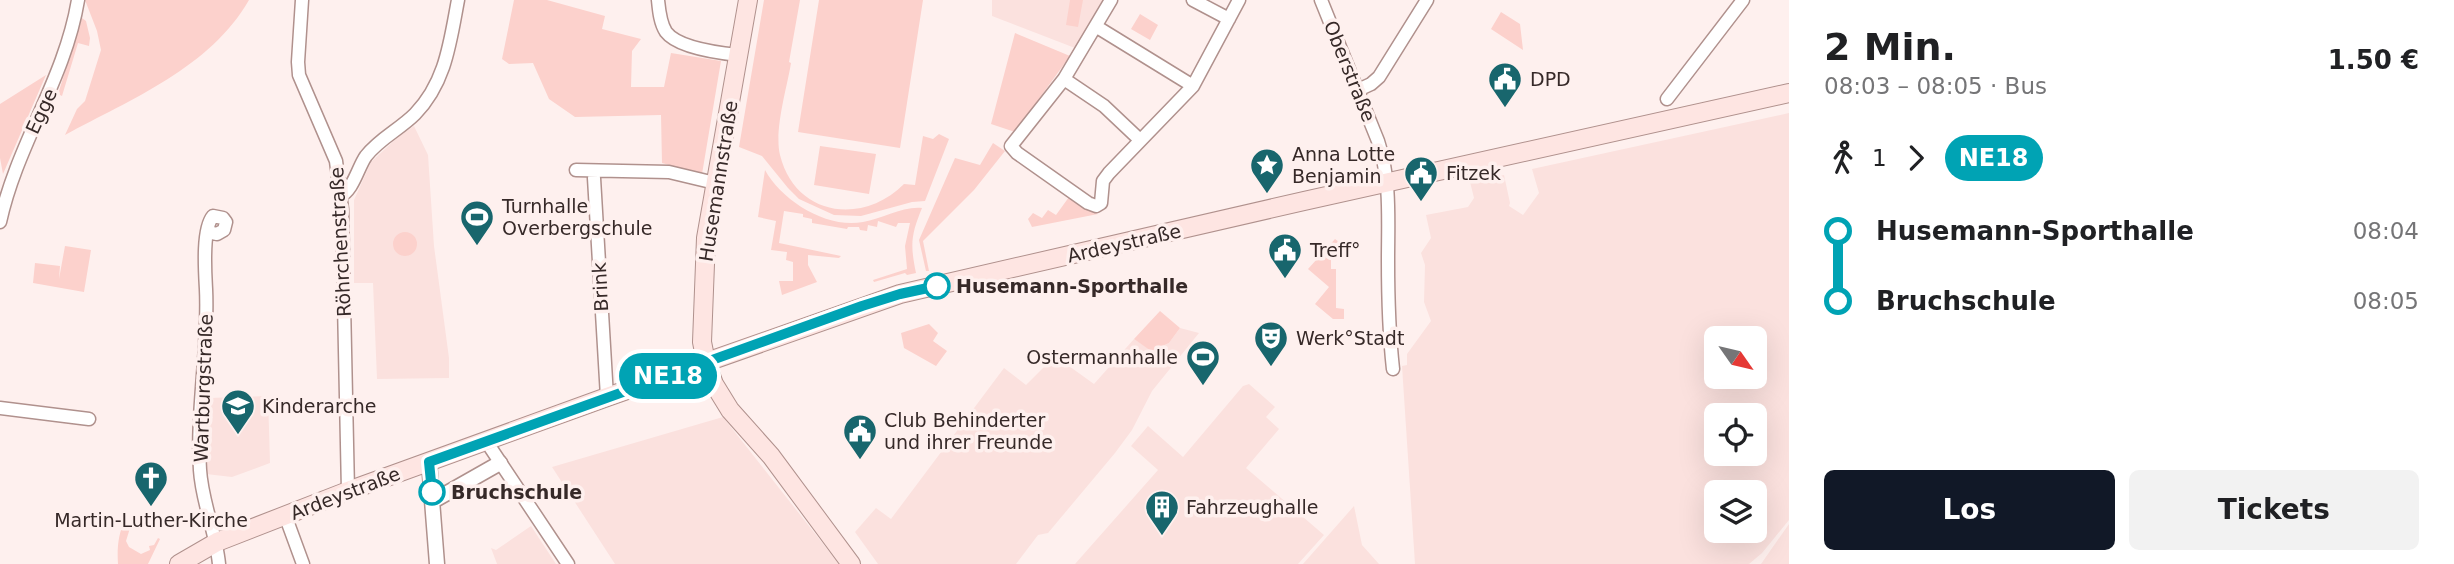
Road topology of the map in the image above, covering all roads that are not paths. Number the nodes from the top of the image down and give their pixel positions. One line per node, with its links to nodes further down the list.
1 (78, 0): 28 (street, Egge)
2 (303, 0): 21 (street, Röhrchenstraße)
3 (457, 0): 24 (street)
4 (658, 0): 14 (street)
5 (747, 0): 14 (main road, Husemannstraße)
6 (1111, 0): 13 (street)
7 (1193, 0): 12 (street)
8 (1239, 0): 12 (street)
9 (1321, 0): 17 (street, Oberstraße)
10 (1427, 0): 17 (street)
11 (1743, 0): 19 (street)
12 (1229, 19): 16 (street)
13 (1097, 27): 15 (street); 16 (street)
14 (738, 55): 26 (main road, Husemannstraße)
15 (1064, 79): 20 (street); 20 (street)
16 (1193, 86): 20 (street)
17 (1358, 90): 27 (street, Oberstraße)
18 (1789, 93): 27 (main road, Ardeystraße)
19 (1667, 99)
20 (1140, 140)
21 (336, 161): 24 (street); 29 (street, Röhrchenstraße)
22 (576, 170): 26 (street)
23 (0, 171): 28 (street)
24 (357, 171): 29 (street)
25 (594, 178): 34 (street, Brink)
26 (715, 183): 32 (main road, Husemannstraße)
27 (1387, 183): 32 (main road, Ardeystraße); 33 (street, Oberstraße)
28 (8, 188): 30 (street, Egge)
29 (340, 196): 40 (street, Röhrchenstraße)
30 (0, 222)
31 (207, 232): 43 (street, Wartburgstraße)
32 (706, 362): 34 (main road, Ardeystraße); 49 (main road, Husemannstraße)
33 (1393, 369)
34 (607, 397): 37 (main road, Ardeystraße)
35 (0, 408): 36 (street)
36 (89, 419)
37 (486, 441): 38 (main road, Ardeystraße); 39 (street)
38 (429, 462): 40 (main road, Ardeystraße); 41 (street)
39 (500, 463): 41 (street); 48 (street)
40 (348, 491): 42 (main road, Ardeystraße)
41 (433, 501): 47 (street)
42 (285, 516): 43 (main road, Ardeystraße); 46 (street)
43 (217, 542): 44 (main road, Ardeystraße); 45 (street, Wartburgstraße)
44 (179, 564)
45 (219, 564)
46 (303, 564)
47 (437, 564)
48 (568, 564)
49 (851, 564)

